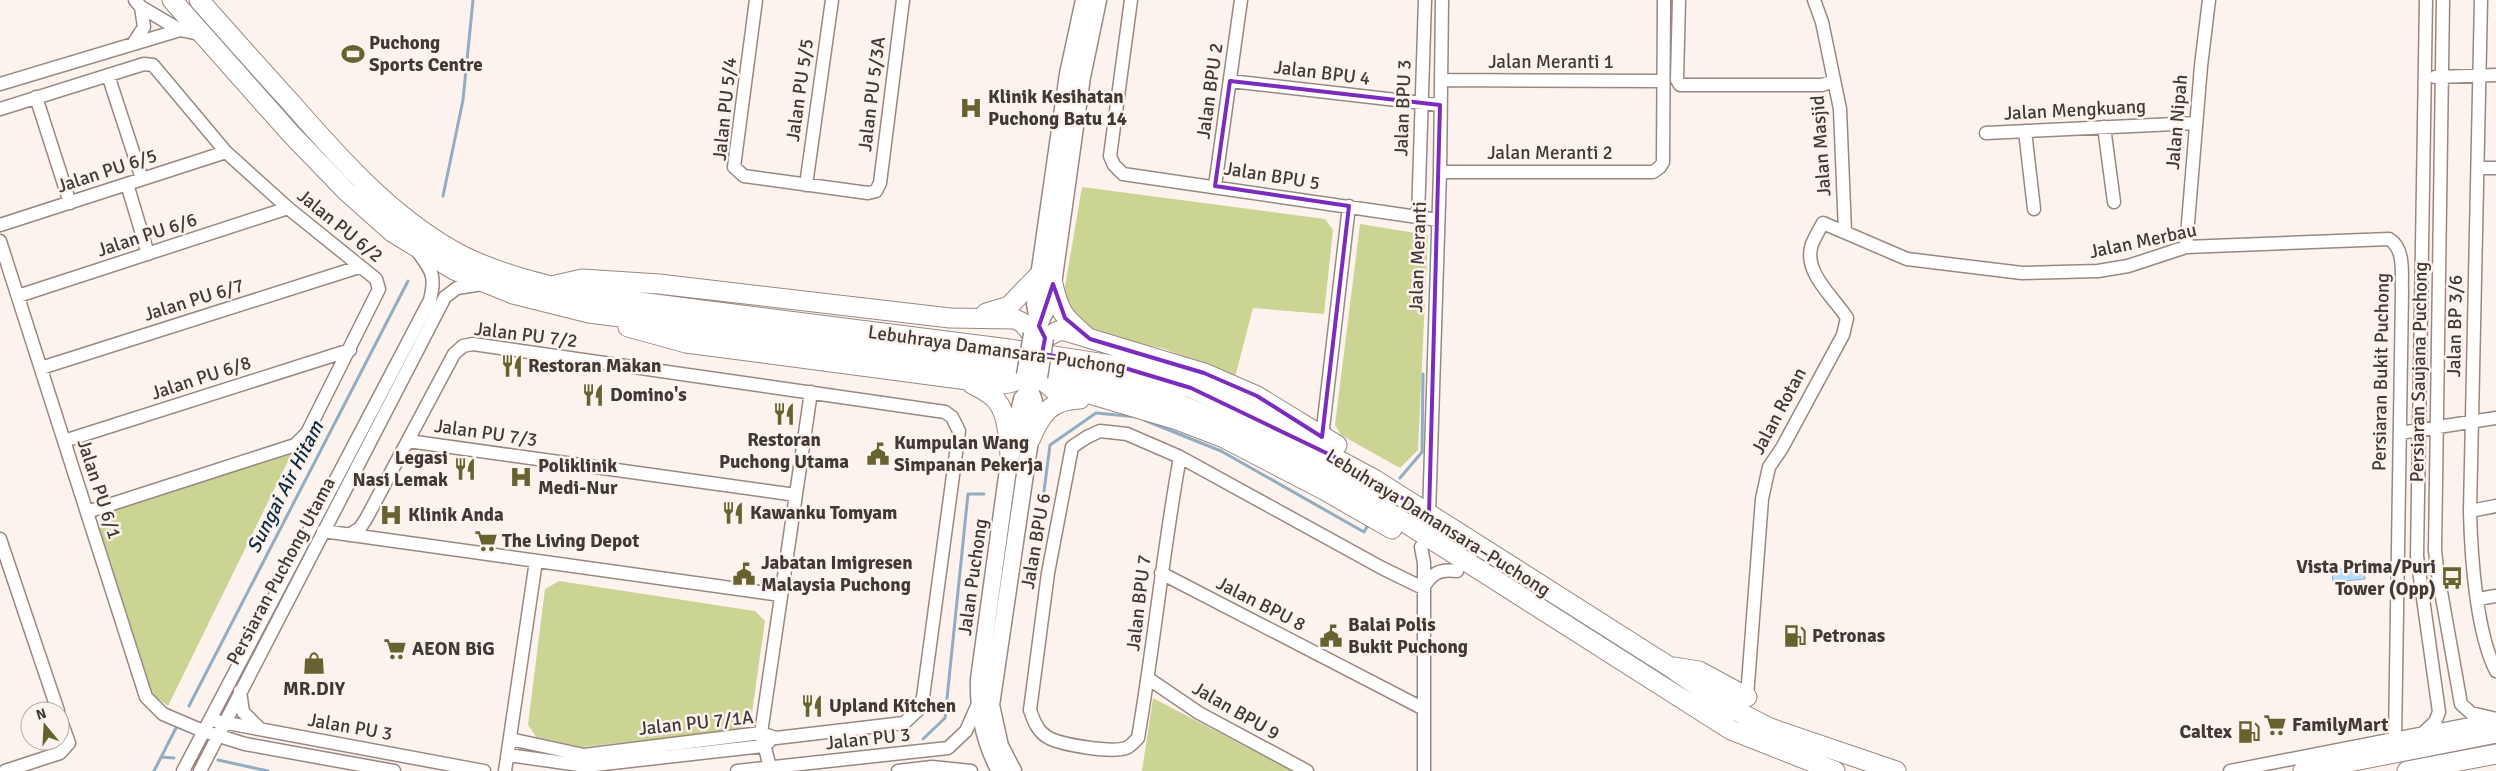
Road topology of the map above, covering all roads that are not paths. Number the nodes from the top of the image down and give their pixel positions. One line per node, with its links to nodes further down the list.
1 (172, 0): 21 (highway, Lebuhraya Damansara–Puchong)
2 (199, 0): 69 (highway, Lebuhraya Damansara–Puchong)
3 (756, 0): 48 (street, Jalan PU 5/4)
4 (832, 0): 48 (street, Jalan PU 5/5)
5 (904, 0): 50 (street, Jalan PU 5/3A)
6 (1084, 0): 42 (main road, Jalan Puchong)
7 (1098, 0): 42 (main road, Jalan Puchong)
8 (1131, 0): 49 (street, Jalan BPU 5)
9 (1241, 0): 29 (street, Jalan BPU 2)
10 (1425, 0): 34 (street, Jalan BPU 3)
11 (1442, 0): 28 (street, Jalan Meranti)
12 (1664, 0): 30 (street)
13 (1679, 0): 31 (street)
14 (1814, 0): 31 (street, Jalan Masjid)
15 (2209, 0): 37 (street, Jalan Nipah)
16 (2426, 0): 27 (street, Persiaran Saujana Puchong)
17 (2443, 0): 26 (street, Persiaran Saujana Puchong)
18 (2481, 0): 24 (street, Jalan BP 3/6)
19 (138, 3): 20 (street); 22 (street)
20 (180, 30): 21 (street); 22 (street)
21 (204, 35): 63 (highway, Lebuhraya Damansara–Puchong)
22 (133, 44): 32 (street)
23 (108, 75): 33 (street, Jalan PU 6/2); 41 (street, Jalan PU 6/2); 46 (street)
24 (2480, 75): 25 (street); 26 (street); 43 (street, Jalan BP 3/6)
25 (2496, 75)
26 (2442, 76): 27 (street); 87 (street, Persiaran Saujana Puchong)
27 (2425, 78): 71 (street, Persiaran Saujana Puchong)
28 (1441, 80): 30 (street, Jalan Meranti 1); 35 (street, Jalan Meranti)
29 (1230, 81): 34 (street, Jalan BPU 4); 49 (street, Jalan BPU 2)
30 (1662, 81): 45 (street, Jalan Meranti 2)
31 (1834, 81): 60 (street, Jalan Masjid)
32 (0, 84)
33 (36, 98): 36 (street, Jalan PU 6/2); 51 (street)
34 (1422, 103): 35 (street, Jalan BPU 4); 56 (street, Jalan BPU 3)
35 (1440, 105): 45 (street, Jalan Meranti)
36 (0, 109)
37 (2196, 123): 38 (street, Jalan Mengkuang); 64 (street, Jalan Nipah)
38 (2104, 127): 39 (street, Jalan Mengkuang); 52 (street)
39 (2025, 131): 40 (street, Jalan Mengkuang); 55 (street)
40 (1986, 133)
41 (226, 152): 46 (street, Jalan PU 6/5); 54 (street, Jalan PU 6/2)
42 (1061, 165): 67 (main road, Jalan Puchong)
43 (2478, 168): 44 (street); 86 (street, Jalan BP 3/6)
44 (2496, 168)
45 (1440, 172): 57 (street, Jalan Meranti)
46 (142, 179): 47 (street, Jalan PU 6/5)
47 (127, 184): 51 (street, Jalan PU 6/5); 65 (street)
48 (806, 185): 50 (street, Jalan PU 5/4)
49 (1215, 186): 53 (street, Jalan BPU 5)
50 (876, 191)
51 (70, 202): 59 (street, Jalan PU 6/5)
52 (2114, 202)
53 (1349, 206): 56 (street, Jalan BPU 5); 83 (street)
54 (288, 208): 65 (street, Jalan PU 6/6); 66 (street, Jalan PU 6/2)
55 (2034, 209)
56 (1418, 216): 57 (street, Jalan BPU 5)
57 (1438, 220): 105 (street, Jalan Meranti)
58 (1823, 223): 60 (street, Jalan Merbau); 125 (street, Jalan Rotan)
59 (0, 226)
60 (1845, 232): 64 (street, Jalan Merbau)
61 (2389, 239): 64 (street, Jalan Merbau); 70 (street, Persiaran Bukit Puchong)
62 (0, 241): 72 (street, Jalan PU 6/1)
63 (412, 244): 68 (highway, Lebuhraya Damansara–Puchong); 129 (street, Persiaran Puchong Utama)
64 (2186, 247)
65 (148, 254): 72 (street, Jalan PU 6/6)
66 (359, 267): 77 (street, Jalan PU 6/2); 78 (street, Jalan PU 6/7)
67 (1046, 280): 74 (highway); 75 (main road, Jalan Puchong); 76 (highway)
68 (487, 284): 73 (highway, Lebuhraya Damansara–Puchong); 107 (street, Persiaran Puchong Utama)
69 (550, 286): 74 (highway); 98 (highway, Lebuhraya Damansara–Puchong)
70 (2402, 293): 71 (street); 89 (street, Persiaran Bukit Puchong)
71 (2422, 293): 88 (street, Persiaran Saujana Puchong)
72 (18, 296): 78 (street, Jalan PU 6/1)
73 (589, 313): 79 (highway); 120 (highway, Lebuhraya Damansara–Puchong)
74 (950, 318): 75 (highway)
75 (1039, 333): 76 (highway); 80 (main road, Jalan Puchong, bridge)
76 (1090, 339): 85 (highway)
77 (350, 350): 93 (street, Jalan PU 6/8); 104 (street, Jalan PU 6/2)
78 (41, 368): 93 (street, Jalan PU 6/1)
79 (962, 378): 80 (highway); 94 (highway)
80 (1031, 380): 82 (highway); 91 (main road, Jalan Puchong); 94 (main road, Jalan Puchong)
81 (811, 392): 92 (street, Jalan PU 7/2); 99 (street); 139 (street, Jalan PU 7/1A)
82 (1106, 399): 91 (highway); 111 (highway)
83 (1325, 409): 85 (street); 90 (street)
84 (2496, 418): 86 (street)
85 (1298, 421): 90 (highway)
86 (2472, 422): 87 (street); 103 (street, Jalan BP 3/6)
87 (2437, 426): 88 (street); 130 (street, Persiaran Saujana Puchong)
88 (2420, 429): 89 (street); 96 (street, Persiaran Saujana Puchong)
89 (2400, 433): 97 (street, Persiaran Bukit Puchong)
90 (1322, 437): 98 (highway)
91 (1030, 440): 117 (main road, Jalan Puchong)
92 (408, 441): 99 (street, Jalan PU 7/3); 106 (street, Jalan PU 7/2)
93 (64, 442): 104 (street, Jalan PU 6/1)
94 (1010, 455): 117 (main road, Jalan Puchong)
95 (1180, 457): 114 (street, Jalan BPU 7); 115 (street, Jalan BPU 6); 142 (street, Jalan BPU 6)
96 (2419, 472): 97 (street); 102 (street, Persiaran Saujana Puchong)
97 (2399, 473): 101 (street, Persiaran Bukit Puchong)
98 (1374, 479): 105 (highway, Lebuhraya Damansara–Puchong)
99 (796, 495): 116 (street)
100 (2496, 506): 103 (street)
101 (2399, 510): 102 (street); 140 (street, Persiaran Bukit Puchong)
102 (2418, 510): 137 (street, Persiaran Saujana Puchong)
103 (2470, 510): 119 (street, Jalan BP 3/6)
104 (87, 512): 132 (street, Jalan PU 6/1)
105 (1429, 515): 121 (highway, Lebuhraya Damansara–Puchong)
106 (366, 519): 108 (street, Jalan PU 7/2); 109 (street)
107 (323, 531): 108 (street); 124 (street, Persiaran Puchong Utama)
108 (349, 535): 109 (street)
109 (373, 538): 112 (street)
110 (0, 539): 126 (street)
111 (1421, 547): 113 (highway); 115 (street)
112 (536, 561): 116 (street); 138 (street)
113 (1457, 571): 115 (street); 120 (highway)
114 (1161, 573): 123 (street, Jalan BPU 7); 128 (street, Jalan BPU 8)
115 (1423, 588): 128 (street)
116 (781, 595): 139 (street)
117 (999, 595): 127 (main road, Jalan Puchong); 158 (main road, Jalan Puchong)
118 (2496, 596): 119 (street)
119 (2478, 599): 122 (street, Jalan BP 3/6)
120 (1563, 624): 161 (highway, Lebuhraya Damansara–Puchong)
121 (1670, 667): 125 (highway); 162 (highway, Lebuhraya Damansara–Puchong)
122 (2496, 671)
123 (1148, 679): 142 (street, Jalan BPU 7); 159 (street, Jalan BPU 9)
124 (240, 690): 131 (street, Persiaran Puchong Utama); 133 (street)
125 (1747, 697)
126 (55, 701)
127 (978, 704): 147 (street, Jalan PU 3); 157 (main road, Jalan Puchong)
128 (1424, 709): 160 (street)
129 (209, 719): 131 (street, Jalan PU 3); 132 (street); 134 (street, Persiaran Puchong Utama)
130 (2496, 719): 137 (street)
131 (224, 722): 133 (street, Jalan PU 3); 136 (street, Persiaran Puchong Utama)
132 (190, 725): 134 (street, Jalan PU 6/1)
133 (261, 730): 152 (street, Jalan PU 3)
134 (203, 731): 136 (street, Jalan PU 3); 149 (street, Persiaran Puchong Utama)
135 (2496, 733): 164 (highway)
136 (217, 734): 141 (street, Jalan PU 3); 144 (street, Persiaran Puchong Utama)
137 (2422, 734): 140 (street)
138 (510, 739): 139 (street, Jalan PU 7/1A); 146 (street)
139 (762, 740): 146 (street); 147 (street)
140 (2394, 740): 163 (street)
141 (245, 744): 144 (street); 151 (street, Jalan PU 3)
142 (1126, 748)
143 (62, 751): 148 (street)
144 (208, 754): 150 (street, Persiaran Puchong Utama)
145 (2496, 754): 165 (highway)
146 (508, 755): 153 (street)
147 (770, 769): 154 (street, Jalan PU 3)
148 (5, 771)
149 (183, 771)
150 (200, 771)
151 (394, 771)
152 (484, 771)
153 (505, 771)
154 (738, 771)
155 (898, 771): 156 (street, Jalan PU 3)
156 (971, 771)
157 (1000, 771)
158 (1014, 771)
159 (1307, 771)
160 (1424, 771)
161 (1835, 771)
162 (1896, 771)
163 (2230, 771)
164 (2303, 771)
165 (2407, 771)

